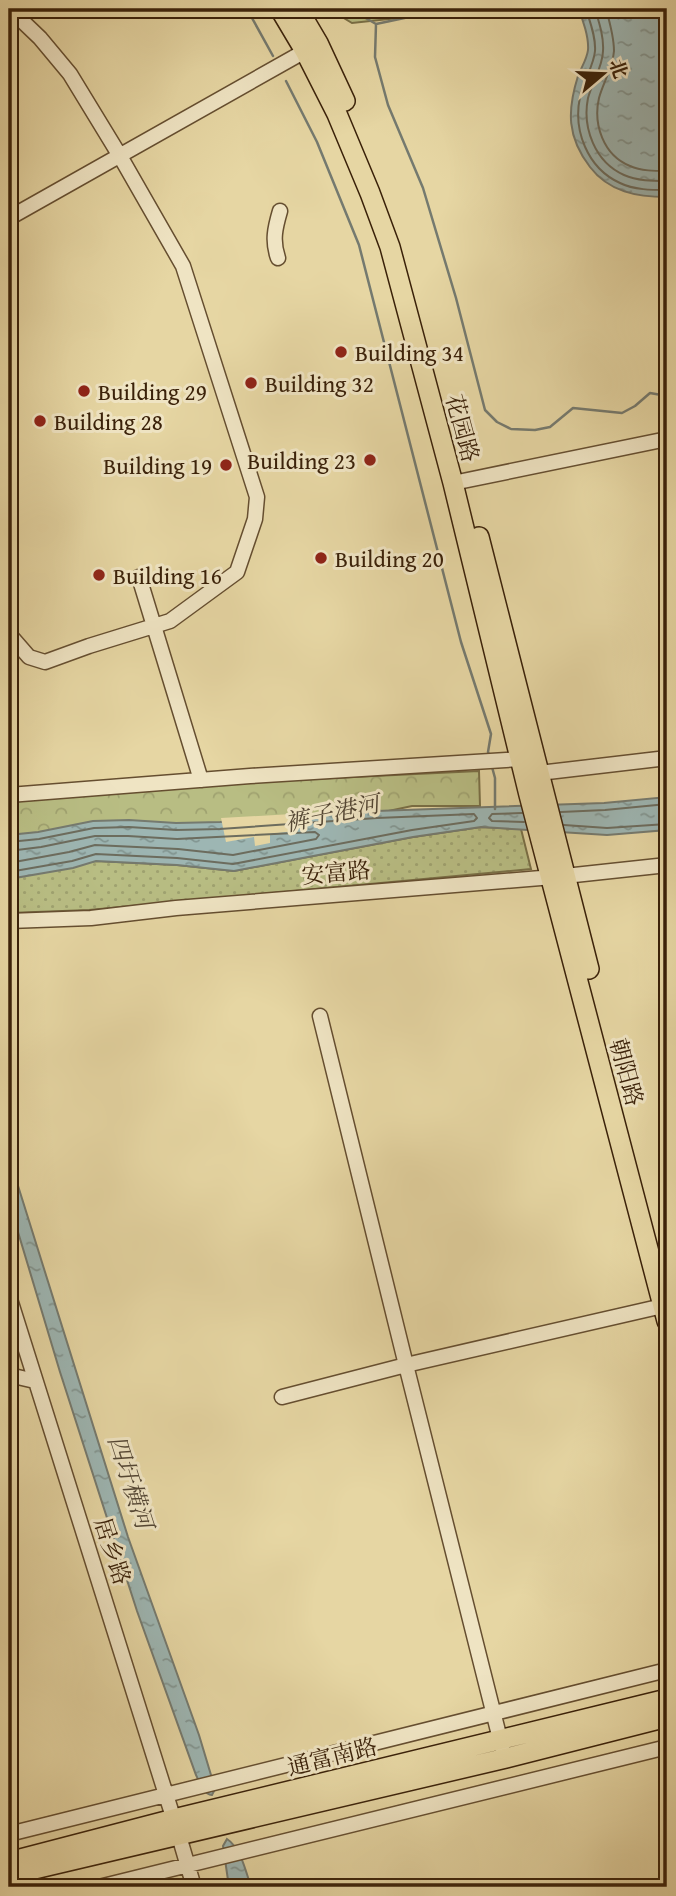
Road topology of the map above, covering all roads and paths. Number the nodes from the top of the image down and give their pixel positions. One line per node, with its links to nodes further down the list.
1 (280, 9): 4 (main road, 花园路)
2 (298, 9): 4 (main road, 花园路)
3 (9, 16): 5 (street)
4 (311, 47): 5 (street); 10 (main road, 花园路)
5 (120, 156): 7 (street); 12 (street)
6 (280, 211): 8 (street)
7 (9, 218)
8 (278, 258)
9 (667, 439): 10 (street)
10 (458, 482): 15 (main road, 花园路); 16 (main road, 花园路)
11 (139, 577): 12 (street)
12 (154, 626): 13 (street); 17 (street)
13 (9, 634)
14 (667, 758): 16 (street)
15 (521, 759): 17 (street); 18 (main road, 花园路)
16 (539, 773): 18 (main road, 花园路)
17 (201, 780): 19 (street)
18 (537, 794): 21 (main road, 花园路)
19 (9, 795)
20 (667, 865): 21 (street, 安富路)
21 (558, 876): 22 (street, 安富路); 24 (main road, 朝阳路); 26 (main road, 朝阳路)
22 (9, 921)
23 (320, 1016): 28 (street)
24 (667, 1269)
25 (9, 1296): 27 (street, 居乡路)
26 (665, 1301): 28 (street)
27 (13, 1328): 30 (street, 居乡路)
28 (406, 1365): 31 (street); 34 (street)
29 (9, 1375): 30 (street)
30 (35, 1381): 38 (street, 居乡路)
31 (282, 1397)
32 (667, 1670): 34 (street)
33 (667, 1699): 37 (main road, 通富南路)
34 (494, 1713): 37 (street); 38 (street)
35 (667, 1717): 37 (main road, 通富南路)
36 (667, 1746): 42 (street)
37 (503, 1749): 39 (main road, 通富南路)
38 (166, 1795): 39 (street, 居乡路); 40 (street)
39 (176, 1827): 41 (main road, 通富南路); 42 (street, 居乡路); 43 (main road, 通富南路)
40 (9, 1834)
41 (9, 1862)
42 (188, 1865): 44 (street); 45 (street, 居乡路)
43 (9, 1875)
44 (99, 1887)
45 (194, 1887)

